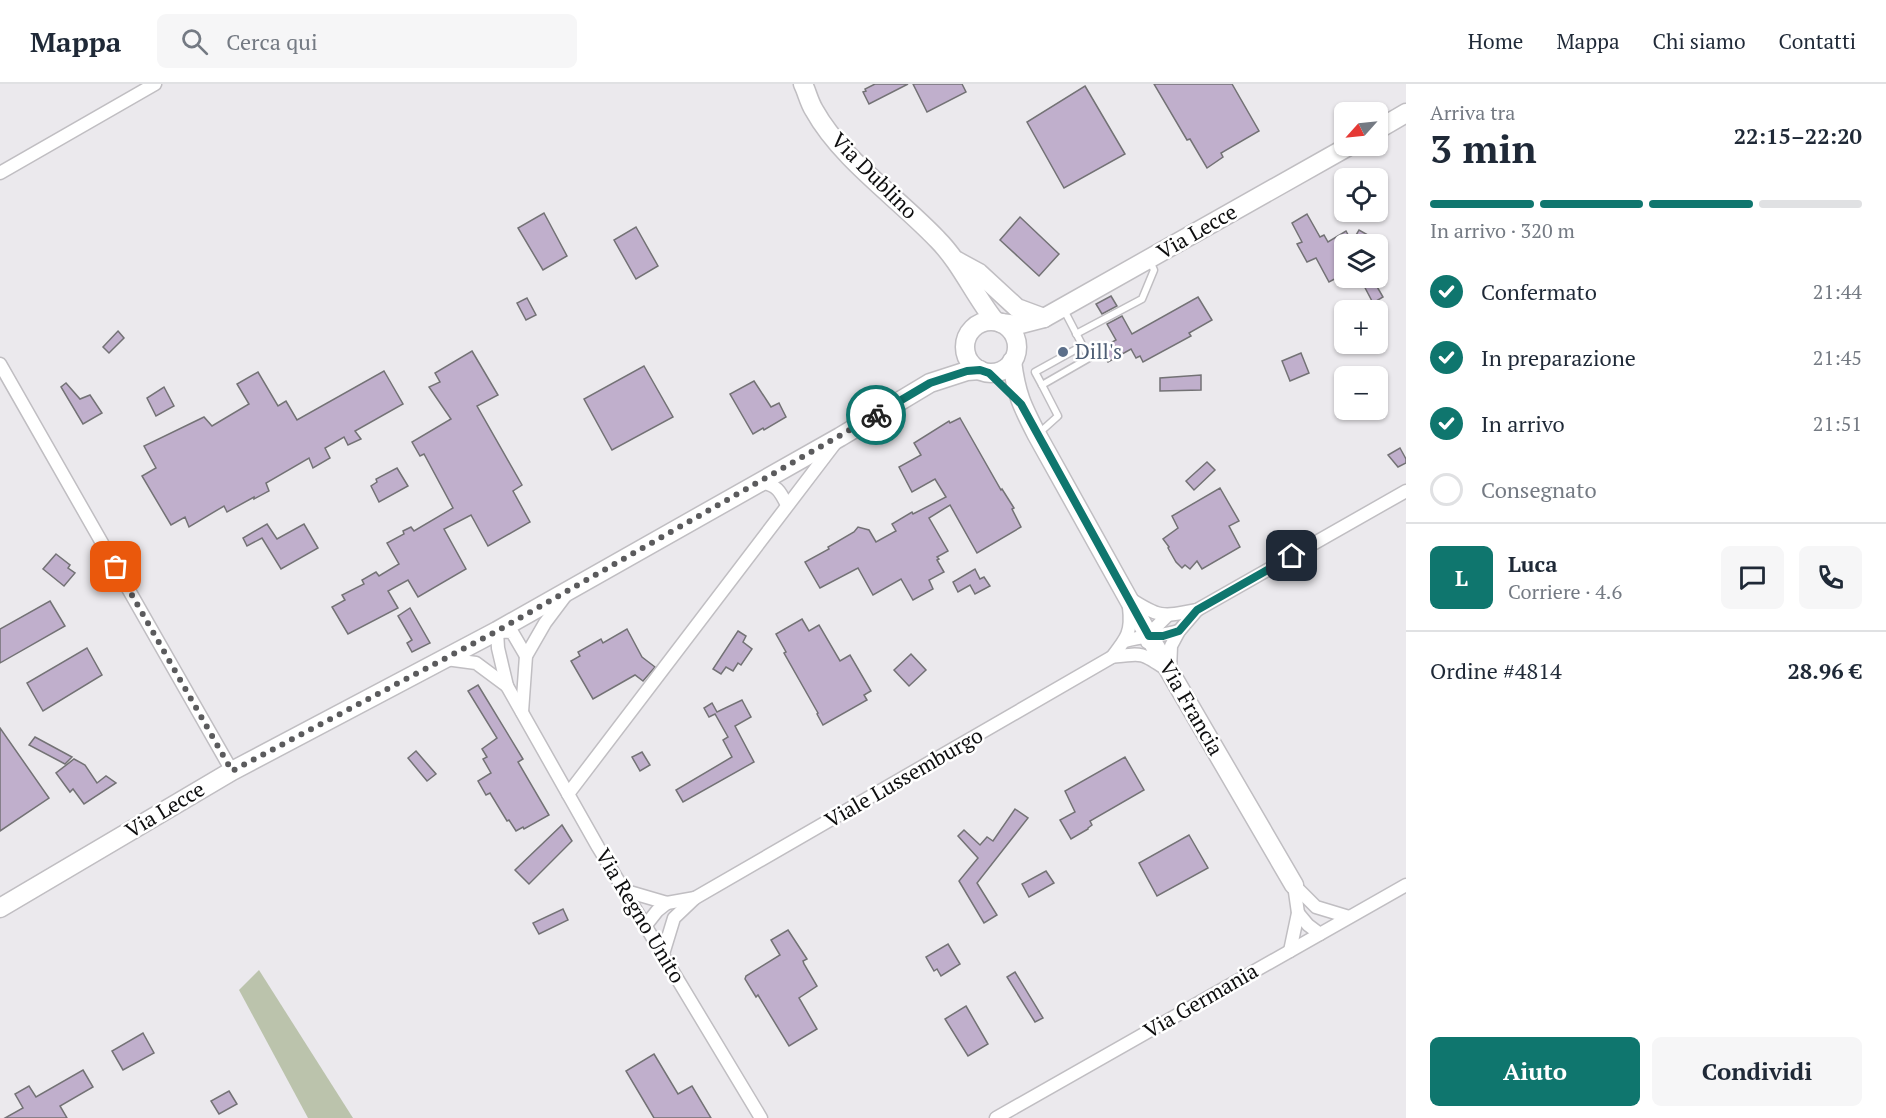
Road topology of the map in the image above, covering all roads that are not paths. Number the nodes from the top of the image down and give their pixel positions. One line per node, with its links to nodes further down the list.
1 (155, 84): 6 (street)
2 (803, 84): 8 (main road, Via Dublino)
3 (1406, 113): 4 (main road)
4 (1388, 124)
5 (1334, 154): 7 (main road, Via Lecce)
6 (0, 173)
7 (1149, 259): 9 (main road, Via Lecce); 12 (lane)
8 (955, 260): 10 (main road, Via Dublino); 11 (main road, Via Dublino); 13 (main road, Via Dublino)
9 (1062, 308): 10 (main road, Via Lecce); 12 (lane)
10 (1044, 318): 11 (main road, Via Lecce); 15 (main road, Via Lecce)
11 (998, 322): 13 (main road); 15 (main road)
12 (1076, 334): 14 (lane)
13 (968, 336): 17 (main road); 18 (main road, Via Lecce)
14 (1082, 346): 19 (lane); 19 (lane)
15 (1014, 357): 17 (main road); 20 (main road)
16 (0, 364): 41 (street)
17 (985, 371): 18 (main road, Via Lecce); 20 (main road)
18 (930, 383): 22 (main road, Via Lecce)
19 (1042, 385): 21 (lane)
20 (1021, 404): 21 (main road, Via Francia)
21 (1037, 435): 27 (main road, Via Francia)
22 (840, 437): 23 (main road, Via Lecce); 25 (street)
23 (760, 482): 25 (street); 26 (main road, Via Lecce)
24 (1406, 491): 28 (street)
25 (787, 505): 42 (street)
26 (572, 588): 30 (main road, Via Lecce); 35 (street)
27 (1128, 597): 29 (street); 32 (main road, Via Francia); 33 (street)
28 (1197, 610): 29 (street); 31 (street)
29 (1167, 616): 32 (street)
30 (497, 631): 35 (street); 37 (main road, Via Lecce); 39 (street)
31 (1179, 631): 32 (street); 38 (street)
32 (1149, 636): 33 (street); 34 (street); 38 (main road, Via Francia)
33 (1125, 640): 36 (street)
34 (1136, 654): 36 (street); 38 (street)
35 (526, 656): 40 (street)
36 (1112, 657): 46 (street, Viale Lussemburgo)
37 (445, 658): 39 (street); 41 (main road, Via Lecce)
38 (1170, 672): 43 (main road, Via Francia)
39 (507, 686): 40 (street, Via Regno Unito)
40 (522, 713): 42 (street, Via Regno Unito)
41 (232, 771): 49 (main road, Via Lecce)
42 (568, 794): 45 (street, Via Regno Unito)
43 (1294, 885): 48 (street); 50 (street)
44 (1406, 885): 51 (street, Via Germania)
45 (626, 891): 47 (street); 53 (street, Via Regno Unito)
46 (695, 898): 47 (street); 52 (street)
47 (667, 903): 53 (street)
48 (1316, 907): 51 (street); 54 (street)
49 (0, 908)
50 (1298, 913): 54 (street); 55 (street)
51 (1348, 917): 54 (street, Via Germania)
52 (674, 918): 53 (street); 56 (street)
53 (646, 925): 56 (street, Via Regno Unito)
54 (1320, 934): 55 (street, Via Germania)
55 (1290, 951): 58 (street, Via Germania)
56 (663, 954): 57 (street, Via Regno Unito)
57 (761, 1118)
58 (996, 1118)

